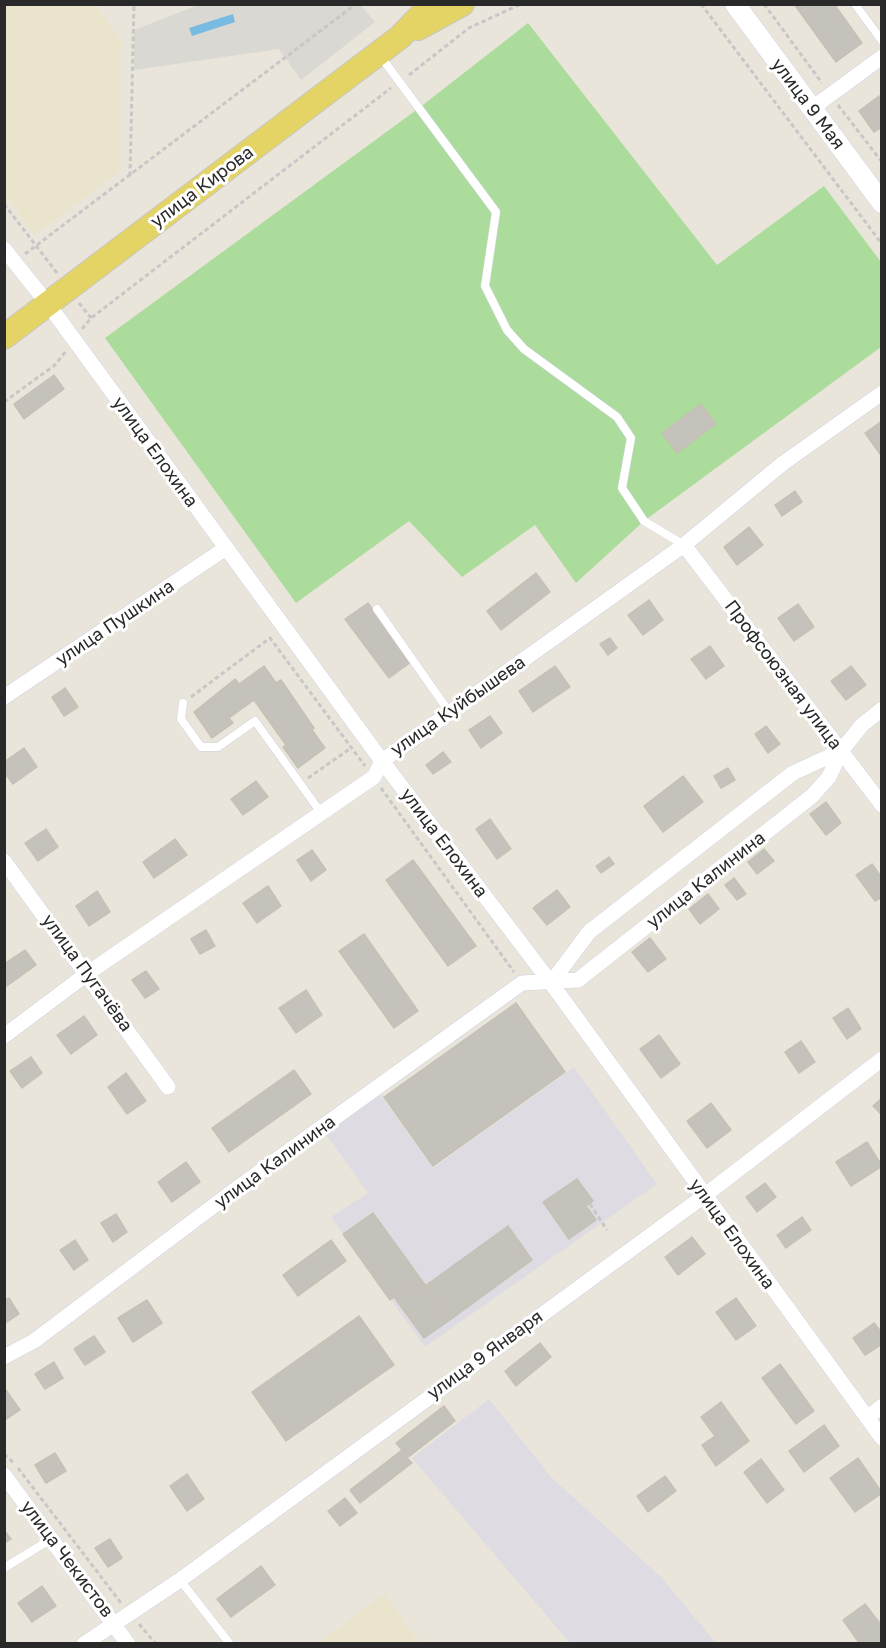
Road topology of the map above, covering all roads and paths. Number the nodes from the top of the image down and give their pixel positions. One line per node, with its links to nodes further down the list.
1 (134, 4): 15 (path)
2 (356, 4): 15 (path)
3 (432, 4): 9 (main road, улица Кирова)
4 (462, 4): 9 (main road, улица Кирова)
5 (521, 4): 13 (path)
6 (701, 4): 18 (path)
7 (735, 4): 14 (street, улица 9 Мая)
8 (855, 4): 10 (lane)
9 (400, 37): 11 (main road, улица Кирова)
10 (882, 41)
11 (379, 53): 13 (lane); 22 (main road, улица Кирова)
12 (882, 57): 14 (street)
13 (399, 82): 24 (path); 29 (lane)
14 (811, 109): 16 (street, улица 9 Мая)
15 (130, 176): 19 (path)
16 (882, 203)
17 (4, 204): 19 (path)
18 (882, 244)
19 (37, 245): 21 (path); 22 (path)
20 (4, 249): 21 (street, улица Елохина)
21 (15, 262): 23 (street, улица Елохина)
22 (68, 288): 23 (main road, улица Кирова); 24 (path)
23 (48, 304): 25 (main road, улица Кирова); 26 (street, улица Елохина)
24 (91, 318): 26 (path)
25 (4, 337)
26 (74, 340): 28 (path); 30 (street, улица Елохина)
27 (882, 393): 29 (street, улица Куйбышева)
28 (4, 402)
29 (684, 545): 35 (street, улица Куйбышева); 37 (street, Профсоюзная улица)
30 (226, 548): 32 (street, улица Пушкина); 38 (street, улица Елохина)
31 (377, 609): 35 (lane)
32 (4, 697)
33 (183, 703): 36 (path); 40 (lane)
34 (882, 709): 37 (street, улица Калинина)
35 (450, 713): 38 (street, улица Куйбышева)
36 (351, 748): 39 (path); 40 (path)
37 (842, 751): 41 (street, Профсоюзная улица); 46 (street, улица Калинина); 46 (street, улица Калинина)
38 (382, 761): 39 (street, улица Куйбышева); 46 (street, улица Елохина)
39 (374, 777): 42 (street, улица Куйбышева); 45 (path)
40 (299, 785): 42 (lane)
41 (882, 805)
42 (322, 814): 44 (street, улица Куйбышева)
43 (4, 861): 44 (street, улица Пугачёва)
44 (88, 973): 47 (street, улица Куйбышева); 49 (street, улица Пугачёва)
45 (522, 983): 46 (street, улица Калинина); 53 (street, улица Калинина)
46 (551, 983): 50 (street, улица Елохина)
47 (4, 1036)
48 (882, 1059): 50 (street, улица 9 Января)
49 (168, 1087)
50 (704, 1196): 55 (street, улица Елохина); 61 (street, улица 9 Января)
51 (590, 1204): 52 (path)
52 (607, 1230)
53 (4, 1358)
54 (882, 1407): 55 (street)
55 (867, 1418): 56 (street, улица Елохина)
56 (882, 1438)
57 (4, 1454): 62 (path)
58 (4, 1475): 59 (street, улица Чекистов)
59 (51, 1539): 60 (lane); 63 (street, улица Чекистов)
60 (4, 1568)
61 (180, 1580): 62 (street, улица 9 Января); 67 (lane)
62 (129, 1613): 63 (street, улица 9 Января); 66 (path)
63 (114, 1623): 64 (street, улица 9 Января); 65 (street, улица Чекистов)
64 (84, 1644)
65 (128, 1644)
66 (156, 1644)
67 (230, 1644)

